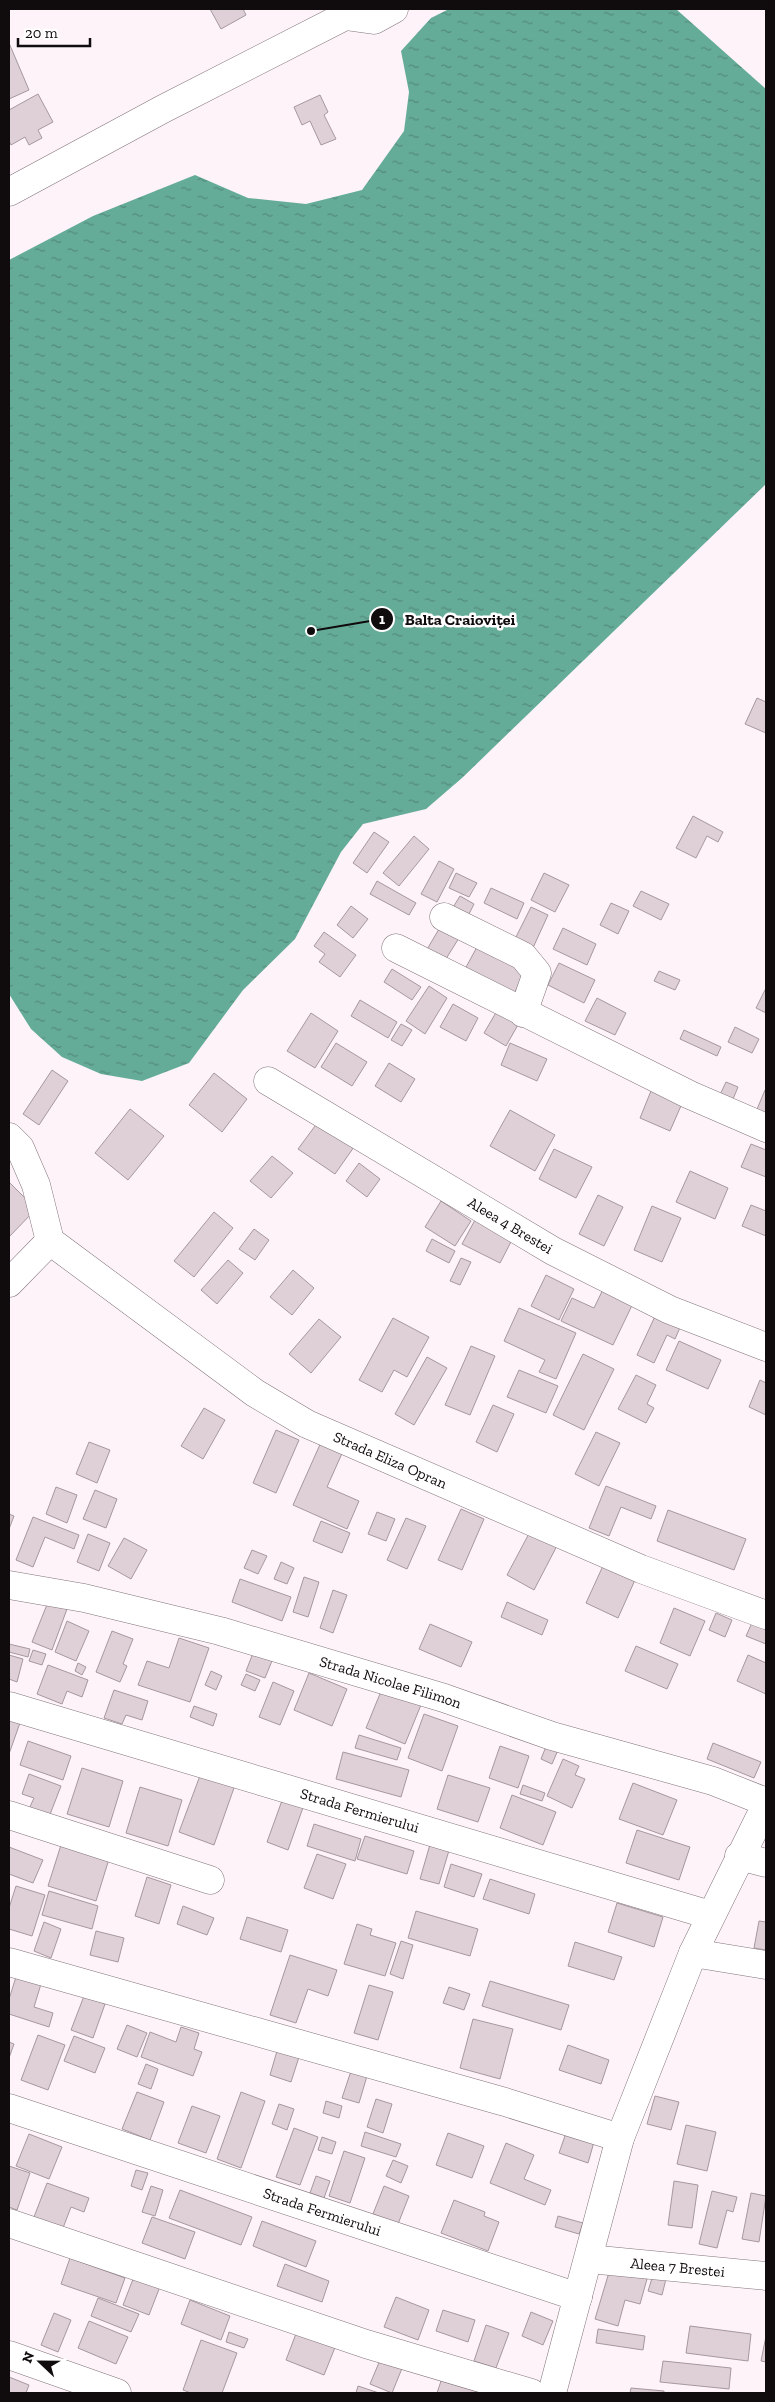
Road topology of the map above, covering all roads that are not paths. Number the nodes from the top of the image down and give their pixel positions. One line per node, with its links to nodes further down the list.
1 (394, 9): 2 (street)
2 (9, 192)
3 (444, 917): 5 (street)
4 (396, 948): 5 (street)
5 (524, 1013): 7 (street)
6 (268, 1081): 11 (street, Aleea 4 Brestei)
7 (766, 1128)
8 (9, 1137): 9 (street)
9 (50, 1241): 10 (street); 13 (street, Strada Eliza Opran)
10 (9, 1283)
11 (766, 1347)
12 (9, 1585): 15 (street, Strada Nicolae Filimon)
13 (766, 1615)
14 (9, 1706): 20 (street, Strada Fermierului)
15 (766, 1803): 17 (street)
16 (9, 1815): 19 (street)
17 (739, 1856): 18 (street); 20 (street)
18 (766, 1863)
19 (210, 1880)
20 (710, 1915): 21 (street)
21 (693, 1953): 23 (street); 25 (street)
22 (9, 1962): 25 (street)
23 (766, 1965)
24 (9, 2108): 29 (street, Strada Fermierului)
25 (620, 2138): 27 (street)
26 (9, 2223): 32 (street)
27 (589, 2259): 28 (street, Aleea 7 Brestei); 29 (street)
28 (766, 2276)
29 (578, 2297): 33 (street)
30 (9, 2355): 31 (street)
31 (117, 2393)
32 (531, 2393)
33 (552, 2393)

